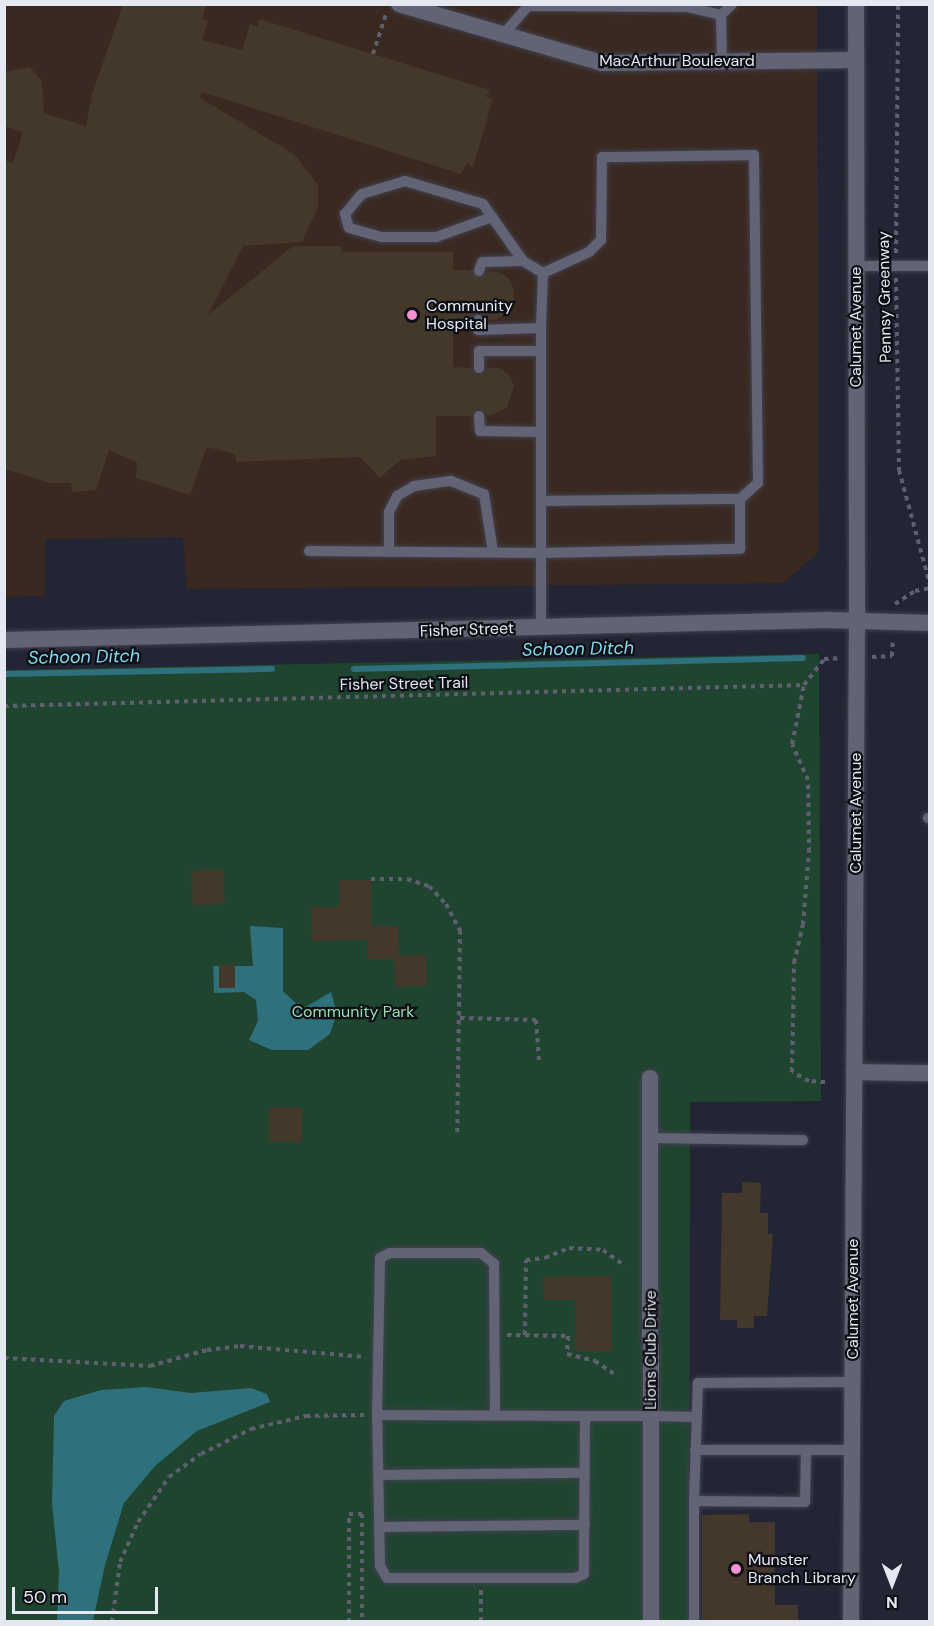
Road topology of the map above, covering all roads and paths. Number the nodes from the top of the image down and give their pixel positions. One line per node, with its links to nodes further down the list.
1 (389, 4): 8 (path)
2 (399, 4): 7 (street, MacArthur Boulevard)
3 (732, 4): 6 (lane)
4 (856, 4): 9 (street, Calumet Avenue)
5 (898, 4): 14 (path, Pennsy Greenway)
6 (721, 15): 7 (lane); 10 (lane)
7 (502, 36): 10 (street, MacArthur Boulevard)
8 (373, 54)
9 (856, 60): 10 (street, MacArthur Boulevard); 13 (street, Calumet Avenue)
10 (722, 62)
11 (492, 216): 11 (lane); 12 (lane)
12 (524, 261): 16 (lane); 17 (lane)
13 (855, 266): 14 (lane); 32 (street, Calumet Avenue)
14 (896, 266): 15 (lane); 30 (path, Pennsy Greenway)
15 (930, 266)
16 (479, 271)
17 (543, 273): 19 (lane); 24 (lane)
18 (478, 320): 19 (lane)
19 (541, 328): 20 (lane)
20 (542, 351): 21 (lane); 23 (lane)
21 (479, 368)
22 (479, 416): 23 (lane)
23 (541, 432): 25 (lane)
24 (740, 499): 25 (lane); 29 (lane)
25 (541, 501): 29 (lane)
26 (309, 551): 27 (lane)
27 (388, 552): 28 (lane); 28 (lane)
28 (493, 552): 29 (lane)
29 (542, 553): 34 (lane)
30 (930, 586): 31 (path)
31 (896, 602)
32 (857, 621): 33 (street, Fisher Street); 34 (street, Fisher Street); 42 (street, Calumet Avenue)
33 (930, 623)
34 (541, 627): 35 (street, Fisher Street)
35 (4, 640)
36 (824, 659): 37 (path)
37 (804, 685): 38 (path, Fisher Street Trail); 45 (path)
38 (4, 706)
39 (371, 879): 40 (path)
40 (460, 1018): 41 (path); 46 (path)
41 (539, 1059)
42 (854, 1072): 43 (street); 55 (street, Calumet Avenue)
43 (930, 1073)
44 (650, 1078): 47 (street, Lions Club Drive)
45 (825, 1082)
46 (458, 1136)
47 (651, 1138): 48 (lane); 59 (street, Lions Club Drive)
48 (803, 1140)
49 (625, 1266): 51 (path)
50 (494, 1335): 51 (path); 53 (lane); 57 (lane)
51 (525, 1335): 54 (path)
52 (4, 1358): 53 (path)
53 (377, 1358): 56 (lane)
54 (617, 1376)
55 (852, 1382): 60 (lane); 63 (street, Calumet Avenue)
56 (377, 1415): 57 (lane); 65 (lane); 70 (path)
57 (495, 1415): 58 (lane)
58 (585, 1416): 59 (lane); 64 (lane)
59 (651, 1416): 60 (lane); 74 (street, Lions Club Drive)
60 (695, 1416): 61 (lane)
61 (695, 1450): 62 (lane); 66 (lane)
62 (806, 1450): 63 (lane); 66 (lane)
63 (852, 1450): 76 (street, Calumet Avenue)
64 (585, 1473): 65 (lane); 67 (lane)
65 (378, 1475): 68 (lane)
66 (694, 1501): 75 (lane)
67 (585, 1525): 68 (lane); 69 (lane)
68 (380, 1527): 69 (lane)
69 (481, 1578): 73 (path)
70 (112, 1622)
71 (349, 1622): 72 (path)
72 (362, 1622)
73 (481, 1622)
74 (651, 1622)
75 (694, 1622)
76 (851, 1622)

